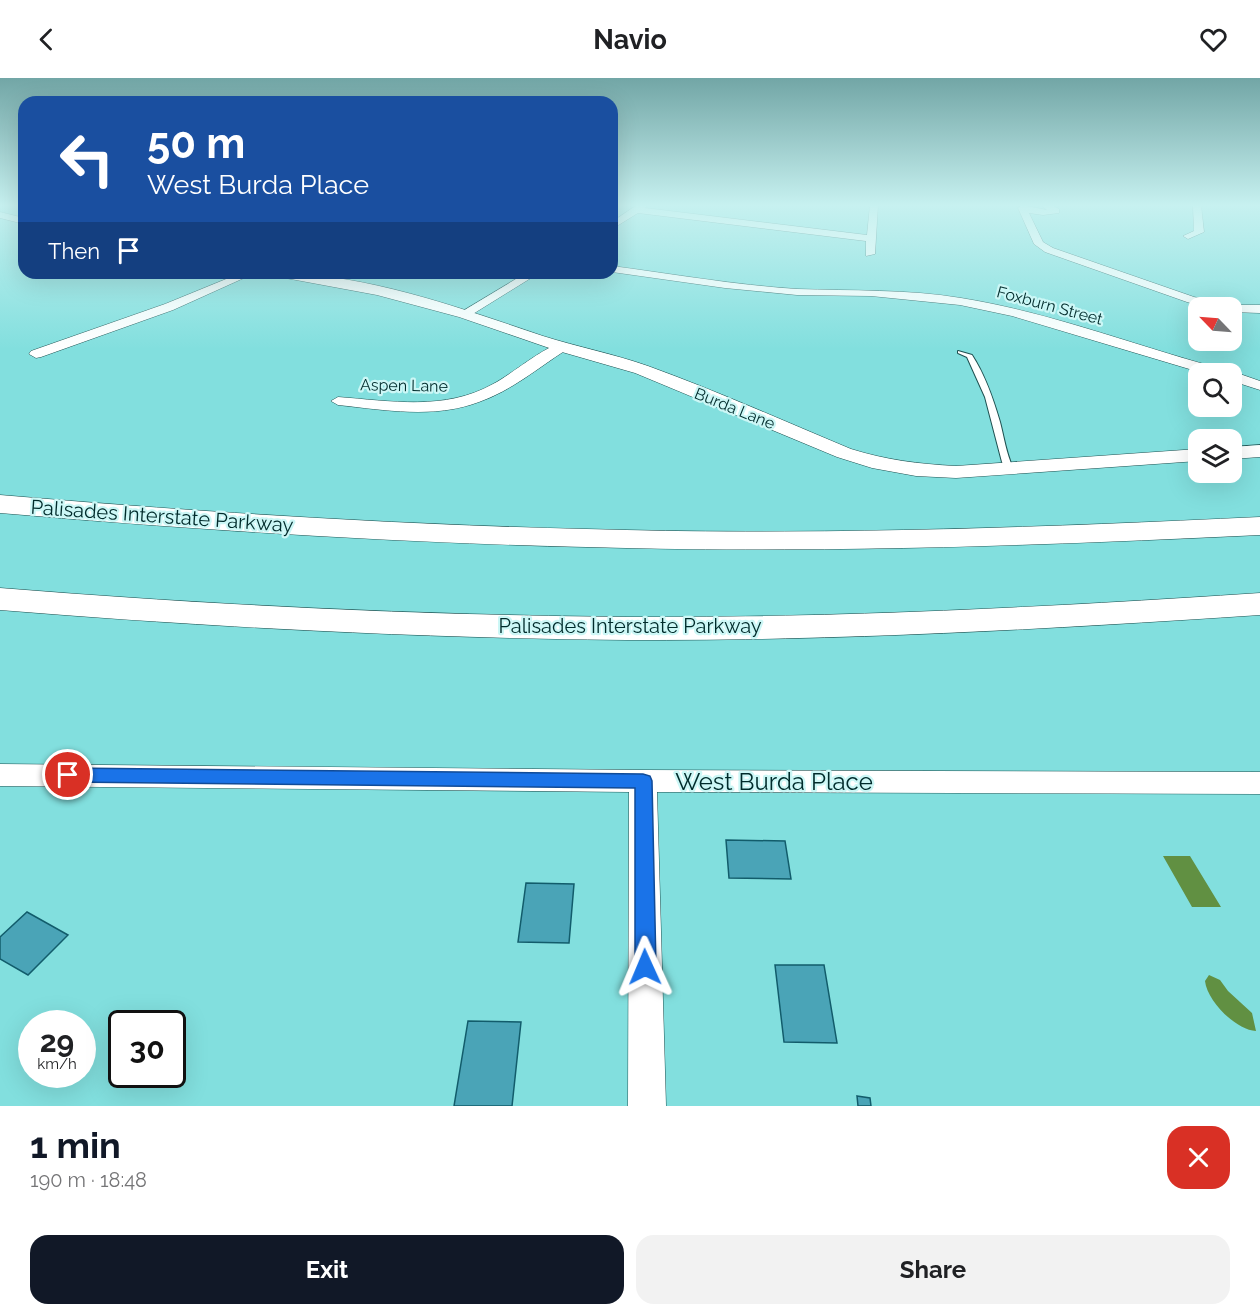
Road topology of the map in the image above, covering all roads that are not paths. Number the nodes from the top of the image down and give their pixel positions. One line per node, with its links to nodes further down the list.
1 (1057, 253): 6 (street)
2 (618, 270): 13 (street, Foxburn Street)
3 (236, 279): 12 (street)
4 (313, 279): 9 (street, Burda Lane)
5 (524, 279): 9 (street)
6 (1188, 299)
7 (1242, 308): 8 (street)
8 (1260, 309)
9 (464, 314): 10 (street, Burda Lane)
10 (561, 347): 16 (street, Aspen Lane); 20 (street, Burda Lane)
11 (960, 352): 20 (lane)
12 (36, 354)
13 (1188, 364)
14 (1242, 380): 15 (street)
15 (1260, 386)
16 (338, 401)
17 (1260, 451): 18 (street)
18 (1242, 452)
19 (1188, 457): 20 (street, Burda Lane)
20 (1009, 468)
21 (0, 504): 22 (highway, Palisades Interstate Parkway)
22 (1260, 526)
23 (0, 599): 24 (highway, Palisades Interstate Parkway)
24 (1260, 604)
25 (0, 775): 26 (street, West Burda Place)
26 (643, 781): 27 (street, West Burda Place); 28 (street)
27 (1260, 783)
28 (647, 1106)

